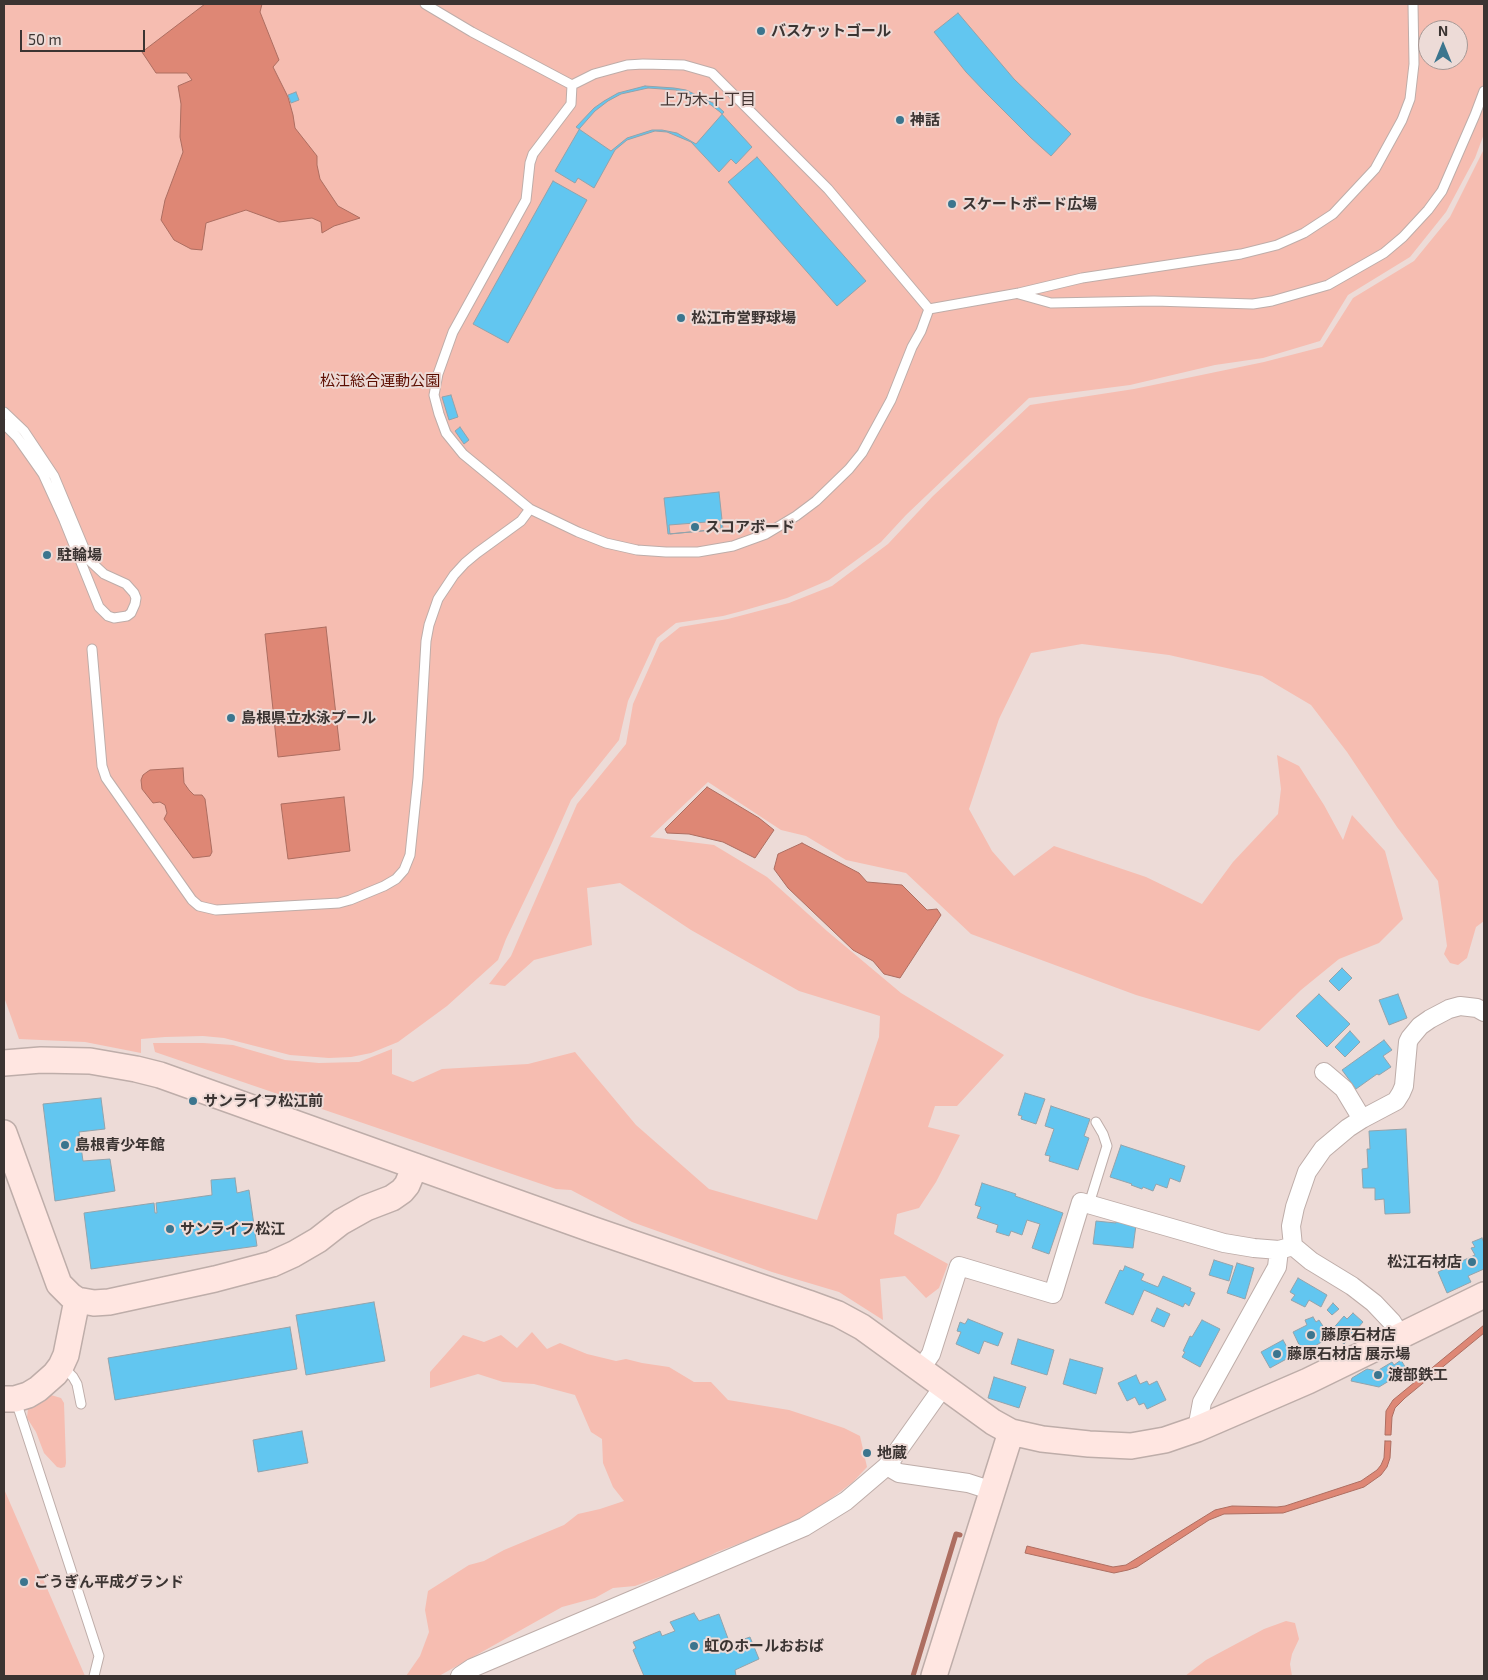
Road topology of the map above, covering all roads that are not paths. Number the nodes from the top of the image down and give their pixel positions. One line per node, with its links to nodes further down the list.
1 (425, 4): 3 (lane)
2 (1413, 4): 5 (lane)
3 (572, 85): 6 (lane); 9 (lane)
4 (1484, 90): 5 (lane)
5 (1019, 294): 6 (lane)
6 (929, 308): 9 (lane)
7 (4, 412): 8 (lane)
8 (4, 424)
9 (530, 509): 10 (lane)
10 (92, 649)
11 (1484, 1012): 14 (street)
12 (4, 1063): 17 (street)
13 (1324, 1072): 14 (street)
14 (1362, 1119): 19 (street)
15 (1096, 1122): 18 (lane)
16 (4, 1133): 21 (street)
17 (415, 1166): 21 (street); 24 (street)
18 (1089, 1204): 19 (street); 24 (street)
19 (1286, 1248): 22 (street); 28 (street)
20 (1484, 1295): 22 (street)
21 (77, 1300): 23 (street)
22 (1400, 1335): 28 (street)
23 (62, 1366): 26 (street); 27 (lane)
24 (920, 1370): 25 (street)
25 (943, 1387): 29 (street); 30 (street)
26 (9, 1399): 32 (lane)
27 (81, 1404)
28 (1197, 1430): 29 (street)
29 (1011, 1432): 31 (street)
30 (887, 1466): 31 (street); 33 (street)
31 (993, 1490): 34 (street)
32 (94, 1676)
33 (460, 1676)
34 (934, 1676)

